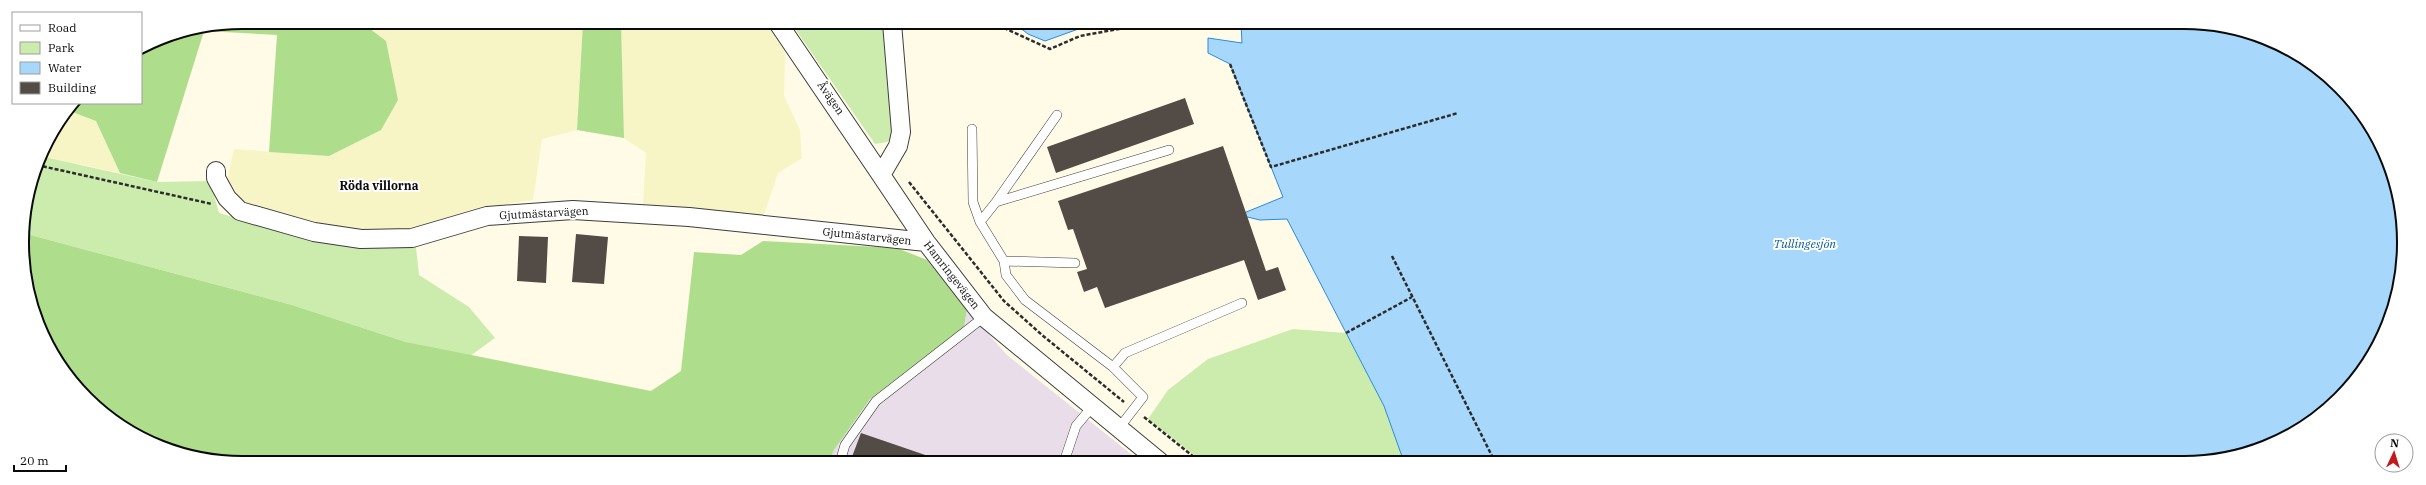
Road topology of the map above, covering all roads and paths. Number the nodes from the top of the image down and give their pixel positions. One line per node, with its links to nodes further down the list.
1 (783, 29): 12 (street, Åvägen)
2 (893, 29): 12 (street)
3 (1006, 29): 4 (path)
4 (1118, 29)
5 (1230, 64): 6 (path)
6 (1458, 113)
7 (1057, 115): 14 (lane)
8 (972, 128): 15 (lane)
9 (1169, 150): 14 (lane)
10 (43, 166): 13 (path)
11 (216, 171): 13 (street, Gjutmästarvägen)
12 (881, 174): 16 (street, Hamringevägen)
13 (227, 198): 16 (street, Gjutmästarvägen)
14 (996, 202): 15 (lane)
15 (980, 222): 18 (lane)
16 (926, 242): 22 (street, Hamringevägen)
17 (1392, 256): 20 (path)
18 (1004, 260): 19 (lane); 24 (lane)
19 (1075, 264)
20 (1412, 297): 23 (path); 30 (path)
21 (1242, 303): 24 (lane)
22 (984, 317): 25 (street, Hamringevägen); 27 (lane)
23 (1346, 333)
24 (1113, 367): 26 (lane)
25 (1092, 407): 26 (street, Hamringevägen); 28 (lane)
26 (1119, 428): 29 (street, Hamringevägen)
27 (842, 456)
28 (1066, 456)
29 (1153, 456)
30 (1492, 456)

